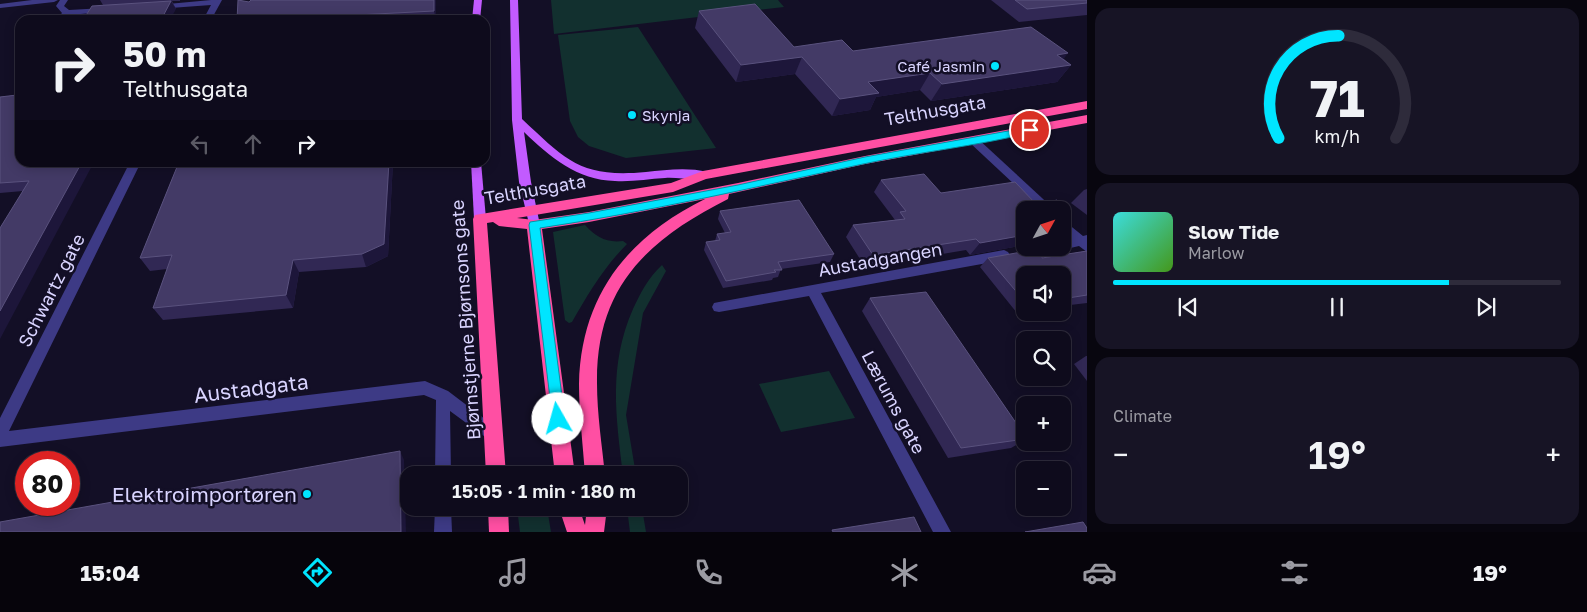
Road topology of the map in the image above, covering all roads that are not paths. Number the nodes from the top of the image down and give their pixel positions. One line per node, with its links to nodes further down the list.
1 (54, 0): 6 (street)
2 (64, 0): 9 (street)
3 (478, 0): 11 (main road)
4 (514, 0): 14 (main road)
5 (217, 1): 7 (street); 10 (street)
6 (0, 6)
7 (150, 7)
8 (112, 10): 9 (street)
9 (67, 13)
10 (210, 15)
11 (476, 15)
12 (1087, 106): 18 (highway, Telthusgata)
13 (1087, 119): 15 (highway, Telthusgata)
14 (517, 120): 18 (main road, Telthusgata); 21 (main road)
15 (974, 140): 19 (highway, Telthusgata); 20 (street)
16 (134, 167): 30 (street, Schwartz gate)
17 (476, 167): 22 (main road, Bjørnstjerne Bjørnsons gate)
18 (703, 175): 21 (highway, Telthusgata)
19 (738, 188): 21 (highway, Telthusgata); 36 (highway, Telthusgata)
20 (1039, 201)
21 (533, 218): 22 (highway, Telthusgata); 35 (highway)
22 (480, 219): 31 (highway, Bjørnstjerne Bjørnsons gate)
23 (1071, 231): 24 (street)
24 (1085, 243): 25 (street)
25 (1071, 244)
26 (1016, 254): 27 (street, Austadgangen)
27 (813, 290): 28 (street, Austadgangen); 45 (street, Lærums gate)
28 (719, 306)
29 (443, 396): 31 (street, Austadgata); 32 (street, Austadgata); 33 (street)
30 (0, 434)
31 (493, 434): 34 (highway, Bjørnstjerne Bjørnsons gate)
32 (0, 440)
33 (443, 466)
34 (495, 466)
35 (564, 466)
36 (594, 466)
37 (443, 516): 41 (street)
38 (499, 516): 42 (highway)
39 (572, 516): 43 (highway)
40 (596, 516): 44 (highway)
41 (443, 532)
42 (500, 532)
43 (577, 532)
44 (594, 532)
45 (942, 532)

